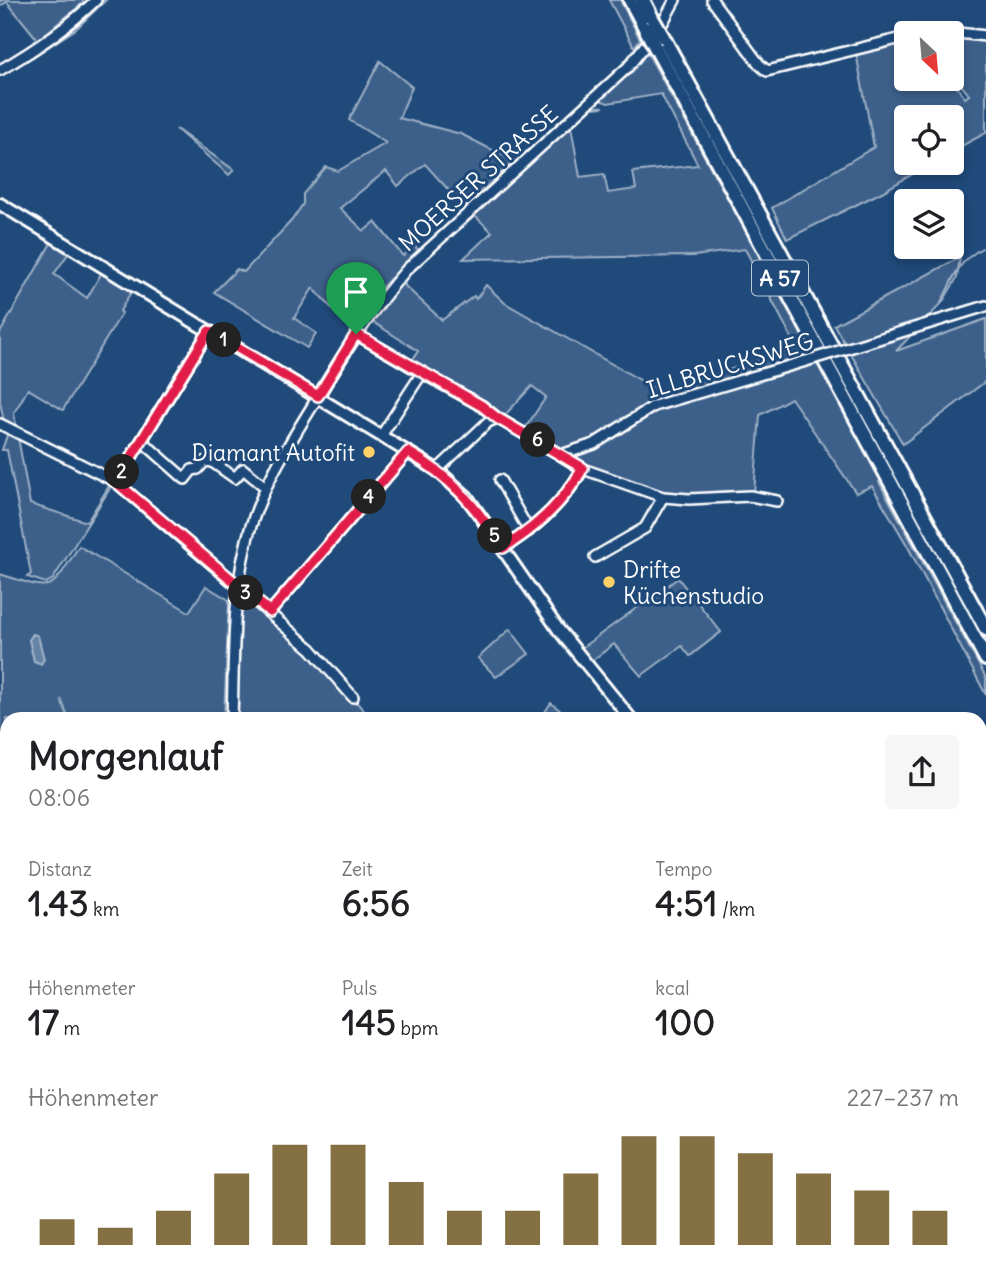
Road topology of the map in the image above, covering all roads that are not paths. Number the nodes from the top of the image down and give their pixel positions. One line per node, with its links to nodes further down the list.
1 (96, 0): 11 (street)
2 (630, 0): 6 (highway, A 57)
3 (643, 0): 6 (highway, A 57)
4 (675, 0): 15 (street, MOERSER STRASSE)
5 (712, 0): 9 (street)
6 (648, 23): 10 (highway, A 57, bridge)
7 (964, 34): 8 (street)
8 (986, 36)
9 (894, 40)
10 (659, 42): 36 (highway, A 57); 37 (highway, A 57)
11 (0, 70)
12 (0, 204): 14 (main road)
13 (986, 306): 23 (street, ILLBRUCKSWEG, bridge)
14 (209, 331): 17 (main road); 21 (street)
15 (356, 334): 16 (street); 17 (street, MOERSER STRASSE)
16 (422, 373): 18 (street); 20 (street)
17 (318, 396): 20 (main road); 34 (street, MOERSER STRASSE)
18 (497, 418): 23 (street); 25 (street)
19 (0, 424): 27 (street)
20 (381, 436): 22 (main road)
21 (142, 441): 27 (street); 28 (street)
22 (408, 452): 25 (main road); 35 (street)
23 (561, 455): 24 (street)
24 (583, 468): 29 (street); 31 (street)
25 (437, 470): 32 (main road)
26 (500, 480): 31 (street)
27 (116, 482): 34 (street)
28 (263, 485)
29 (663, 497): 30 (street); 33 (street)
30 (776, 501)
31 (529, 531): 32 (street)
32 (503, 548): 40 (main road)
33 (595, 557)
34 (238, 587): 35 (street); 39 (street, MOERSER STRASSE)
35 (270, 612): 38 (street)
36 (986, 629)
37 (986, 659)
38 (353, 697)
39 (232, 712)
40 (625, 712)

